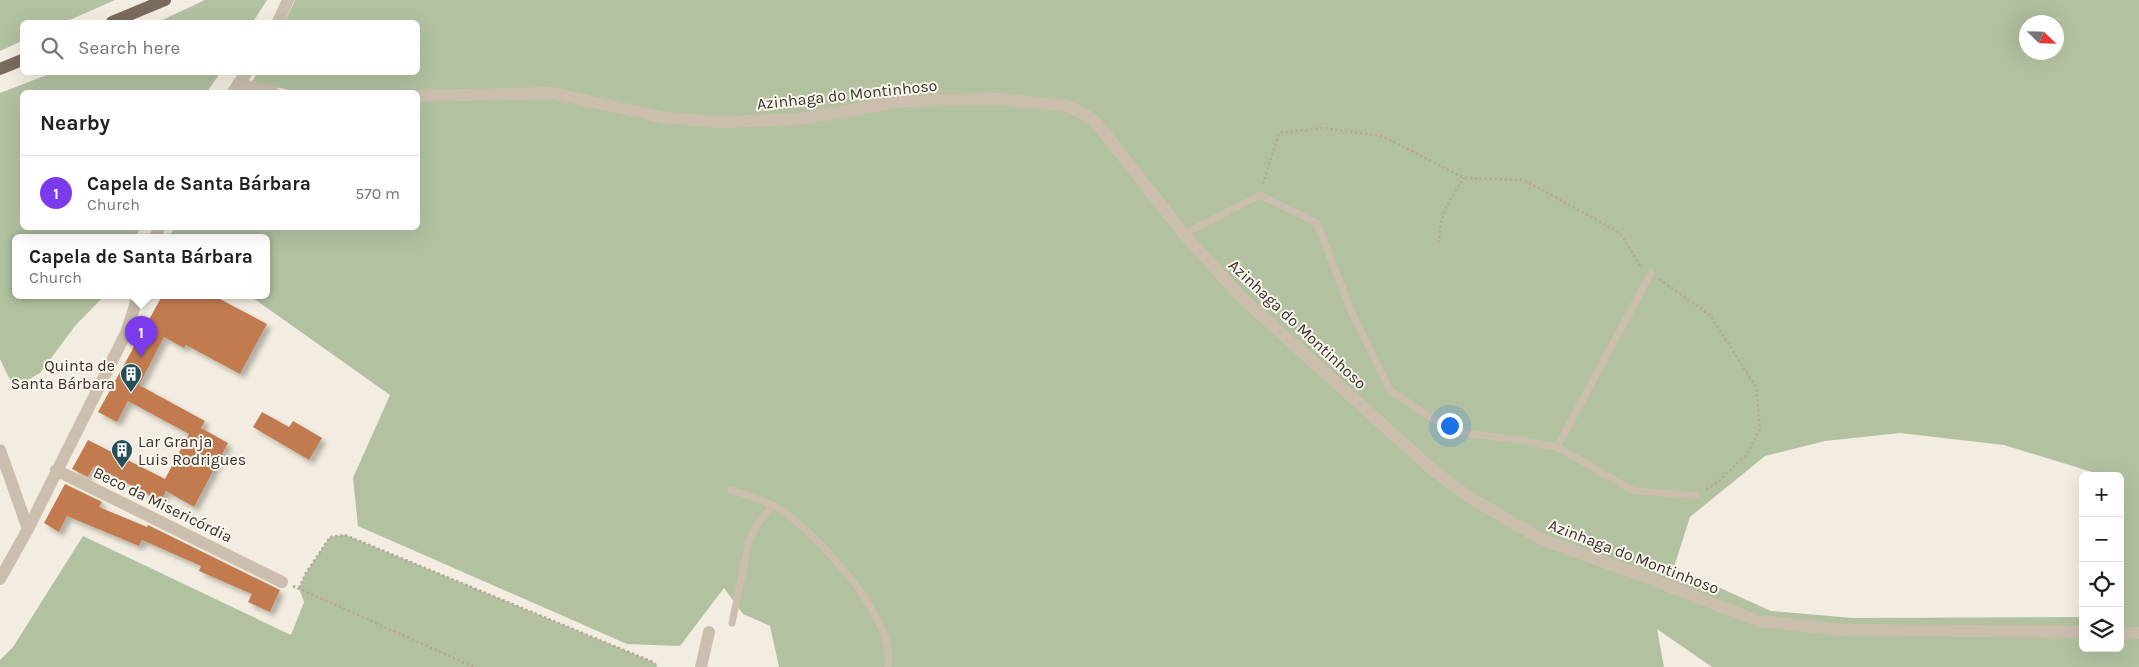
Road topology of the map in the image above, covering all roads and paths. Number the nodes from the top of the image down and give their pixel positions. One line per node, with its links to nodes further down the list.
1 (165, 0): 3 (main road)
2 (288, 0): 4 (street)
3 (117, 20)
4 (279, 20)
5 (20, 61): 6 (main road)
6 (0, 69)
7 (245, 75): 8 (street)
8 (235, 88): 9 (street)
9 (254, 90)
10 (420, 96): 13 (street, Azinhaga do Montinhoso)
11 (1464, 178): 12 (path); 14 (path); 15 (path)
12 (1260, 195): 13 (lane); 17 (lane)
13 (1184, 234): 28 (street, Azinhaga do Montinhoso)
14 (1439, 243)
15 (1651, 273): 17 (lane); 21 (path)
16 (137, 299): 19 (street)
17 (1558, 447): 21 (lane)
18 (0, 450): 23 (street)
19 (56, 470): 23 (street); 25 (street, Beco da Misericórdia)
20 (732, 490): 22 (lane)
21 (1696, 495)
22 (774, 506): 26 (lane); 34 (lane)
23 (28, 529): 24 (street)
24 (0, 579)
25 (282, 582)
26 (732, 624)
27 (709, 632): 33 (street)
28 (2079, 632)
29 (2124, 633): 30 (street)
30 (2139, 634)
31 (474, 667): 32 (path)
32 (658, 667)
33 (701, 667)
34 (888, 667)

